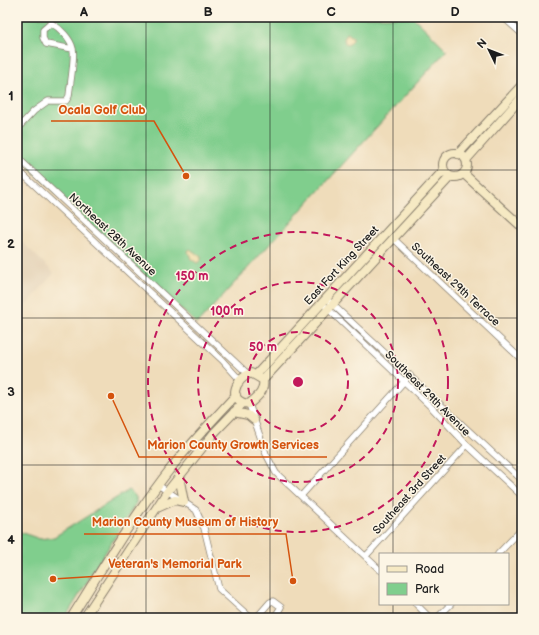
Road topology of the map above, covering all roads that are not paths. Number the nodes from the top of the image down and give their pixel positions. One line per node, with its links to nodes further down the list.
1 (503, 17): 2 (street)
2 (522, 34)
3 (73, 49): 3 (street); 6 (street)
4 (522, 85): 7 (street, East Fort King Street)
5 (522, 98): 9 (street)
6 (17, 129)
7 (458, 154): 9 (street); 11 (street, East Fort King Street)
8 (17, 158): 19 (street, Northeast 28th Avenue)
9 (466, 160): 12 (street)
10 (17, 169): 21 (street, Northeast 28th Avenue)
11 (444, 170): 13 (street); 16 (street, East Fort King Street)
12 (464, 174): 13 (street); 14 (street)
13 (450, 177): 15 (street, East Fort King Street)
14 (522, 227)
15 (394, 239): 17 (street, East Fort King Street); 18 (street, Southeast 29th Terrace)
16 (324, 300): 17 (street, Southeast 29th Avenue); 19 (street, East Fort King Street)
17 (331, 308): 20 (street, Southeast 29th Avenue); 22 (street, East Fort King Street); 23 (street, Southeast 29th Avenue)
18 (522, 360)
19 (252, 375): 21 (street); 22 (street)
20 (410, 375): 23 (street); 30 (street, Southeast 29th Avenue)
21 (240, 380): 24 (street)
22 (263, 380): 25 (street)
23 (404, 382): 28 (street, Southeast 29th Avenue); 33 (street)
24 (236, 395): 25 (street); 31 (street)
25 (246, 403): 26 (street); 27 (street)
26 (234, 412): 27 (street); 29 (street)
27 (254, 420): 33 (street)
28 (467, 446): 34 (street, Southeast 29th Avenue); 39 (street, Southeast 3rd Street)
29 (179, 476): 32 (street); 35 (street)
30 (522, 480)
31 (158, 485): 32 (street); 44 (street)
32 (167, 492): 35 (street); 36 (street)
33 (300, 496): 39 (street)
34 (522, 496)
35 (184, 502): 36 (street); 46 (street)
36 (154, 511): 45 (street)
37 (522, 529): 38 (street)
38 (499, 553)
39 (366, 556): 40 (street)
40 (379, 569)
41 (417, 605): 48 (street)
42 (449, 605): 49 (street)
43 (276, 616): 47 (street)
44 (71, 618)
45 (84, 618)
46 (251, 618)
47 (256, 618)
48 (430, 618)
49 (437, 618)

